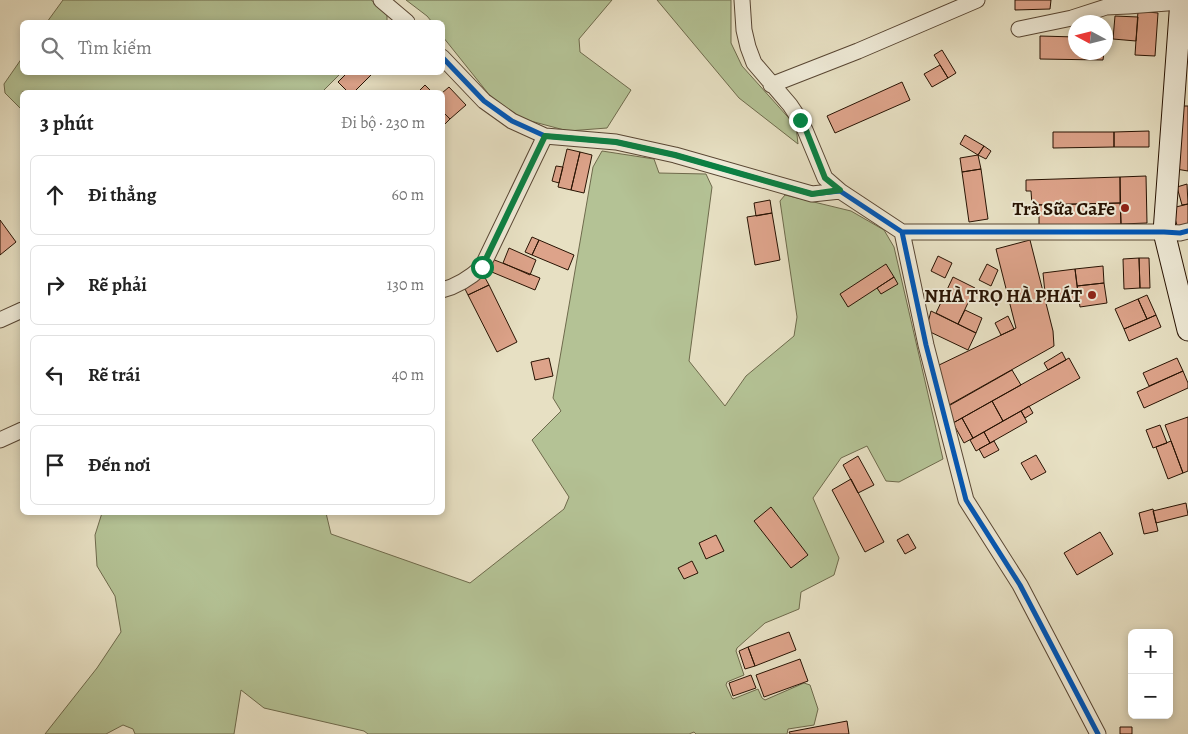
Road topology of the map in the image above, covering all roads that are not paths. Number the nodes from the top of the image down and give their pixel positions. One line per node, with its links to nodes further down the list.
1 (381, 0): 5 (street)
2 (742, 0): 8 (street)
3 (977, 0): 8 (street)
4 (1181, 1): 6 (street); 13 (street)
5 (405, 20)
6 (1019, 29)
7 (445, 61): 9 (street)
8 (772, 85): 10 (street)
9 (545, 136): 10 (street); 14 (street)
10 (840, 190): 12 (street)
11 (1188, 231): 13 (street)
12 (902, 232): 13 (street); 20 (street)
13 (1164, 232): 17 (street)
14 (445, 289)
15 (20, 311): 16 (street)
16 (0, 320)
17 (1188, 330)
18 (20, 431): 19 (street)
19 (0, 440)
20 (1098, 734)

